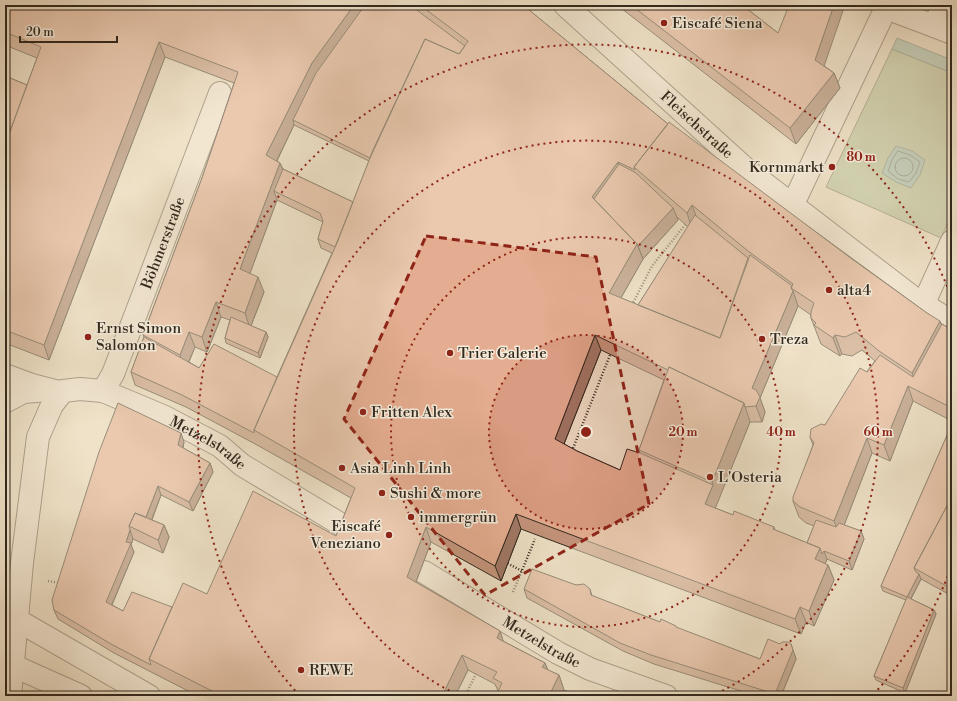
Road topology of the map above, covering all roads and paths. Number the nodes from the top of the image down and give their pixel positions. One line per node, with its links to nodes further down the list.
1 (565, 5): 5 (street, Fleischstraße)
2 (944, 5): 3 (street)
3 (943, 30): 5 (street)
4 (220, 93): 15 (street, Böhmerstraße)
5 (792, 206): 8 (street, Fleischstraße)
6 (684, 225): 9 (path)
7 (952, 241): 8 (street)
8 (924, 305): 10 (street, Fleischstraße)
9 (632, 306)
10 (952, 322)
11 (610, 355): 18 (path)
12 (5, 373): 14 (lane)
13 (5, 387): 16 (lane)
14 (64, 391): 15 (street, Metzelstraße); 16 (lane); 24 (street)
15 (103, 392): 19 (street, Metzelstraße)
16 (24, 394): 17 (lane)
17 (5, 404)
18 (572, 452)
19 (342, 525)
20 (535, 539): 22 (path)
21 (500, 559): 22 (path)
22 (522, 571): 25 (path)
23 (424, 572): 25 (street, Metzelstraße)
24 (11, 616): 26 (street); 30 (street)
25 (501, 620): 32 (street, Metzelstraße)
26 (9, 664): 28 (street); 29 (street)
27 (476, 674): 31 (path)
28 (10, 696)
29 (80, 696)
30 (149, 696)
31 (465, 696)
32 (666, 696)

